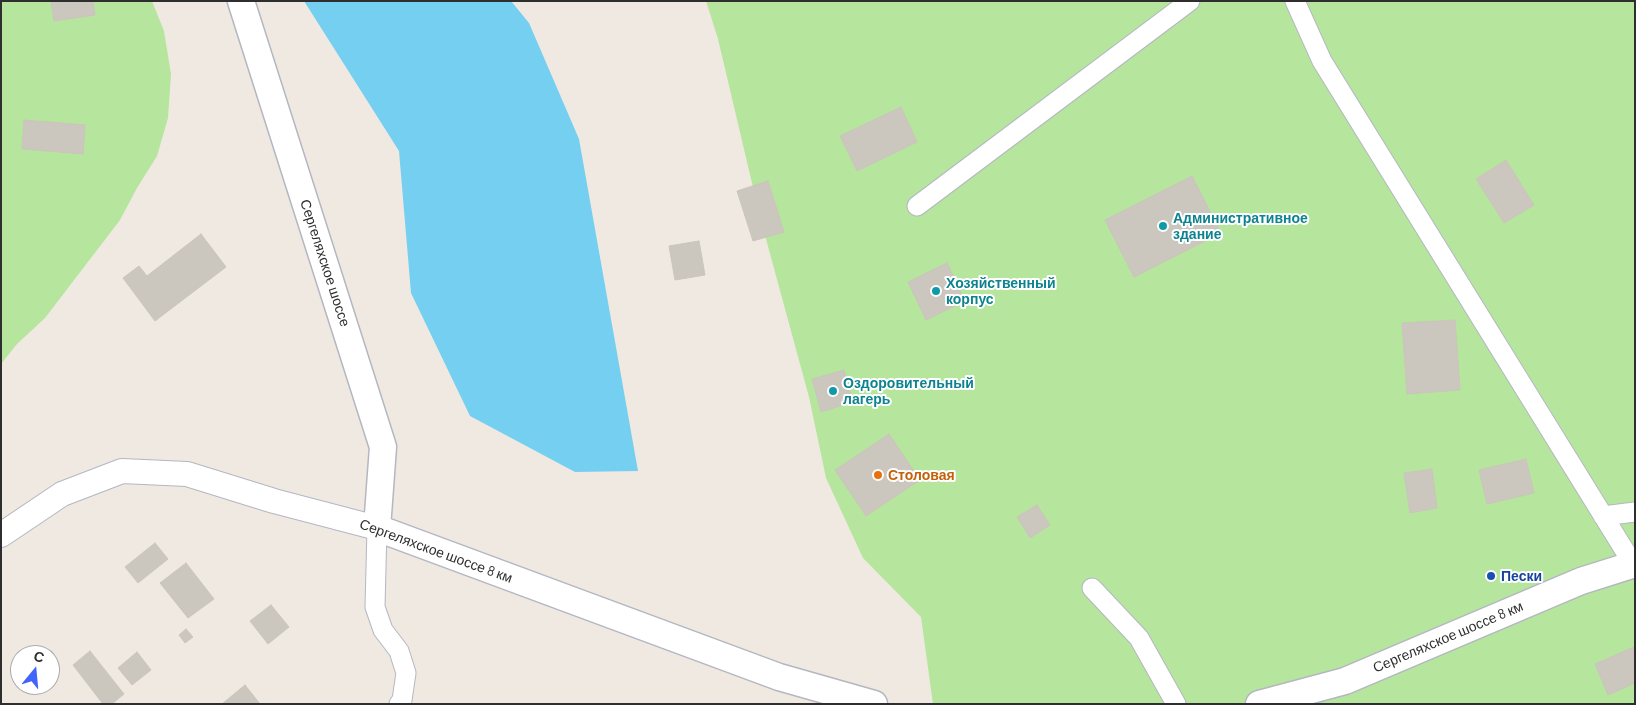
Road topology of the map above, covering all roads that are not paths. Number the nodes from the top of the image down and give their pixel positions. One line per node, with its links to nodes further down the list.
1 (242, 1): 7 (main road, Сергеляхское шоссе)
2 (1190, 1): 4 (street)
3 (1295, 1): 6 (street)
4 (917, 206)
5 (1635, 512): 6 (street)
6 (1603, 516): 9 (street)
7 (378, 528): 8 (street, Сергеляхское шоссе 8 км); 11 (street); 12 (main road, Сергеляхское шоссе 8 км)
8 (1, 535)
9 (1634, 564): 14 (main road, Сергеляхское шоссе 8 км)
10 (1092, 588): 13 (street)
11 (399, 704)
12 (874, 704)
13 (1176, 704)
14 (1259, 704)

